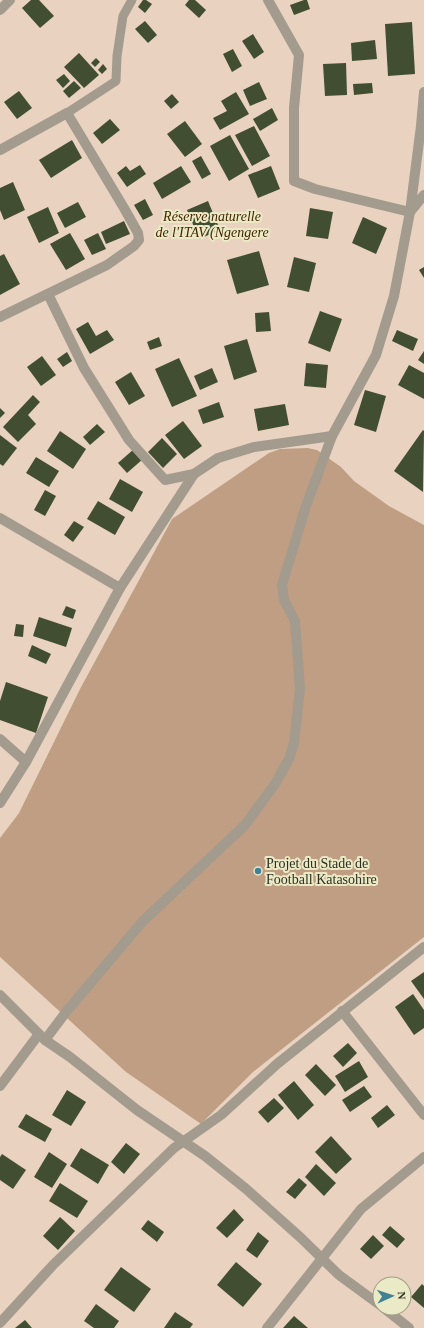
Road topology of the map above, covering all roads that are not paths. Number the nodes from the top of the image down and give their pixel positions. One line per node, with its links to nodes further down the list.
1 (10, 0): 4 (street)
2 (132, 0): 6 (lane)
3 (268, 0): 9 (street)
4 (0, 10)
5 (424, 92): 9 (street)
6 (67, 113): 7 (street); 10 (street)
7 (0, 150)
8 (424, 195): 9 (street)
9 (410, 212): 12 (street)
10 (48, 294): 11 (street); 13 (street)
11 (0, 317)
12 (332, 436): 13 (street); 22 (street)
13 (194, 474): 15 (street)
14 (0, 518): 15 (street)
15 (120, 588): 17 (street)
16 (0, 738): 17 (street)
17 (26, 762): 18 (street)
18 (0, 803)
19 (424, 947): 21 (street)
20 (0, 995): 22 (street)
21 (342, 1011): 24 (street); 25 (street)
22 (42, 1037): 23 (street); 25 (street)
23 (0, 1086)
24 (424, 1115)
25 (184, 1141): 27 (street); 30 (street)
26 (424, 1157): 27 (street)
27 (322, 1258): 28 (street); 31 (street)
28 (372, 1299)
29 (394, 1316): 32 (street)
30 (0, 1323)
31 (267, 1328)
32 (409, 1328)

